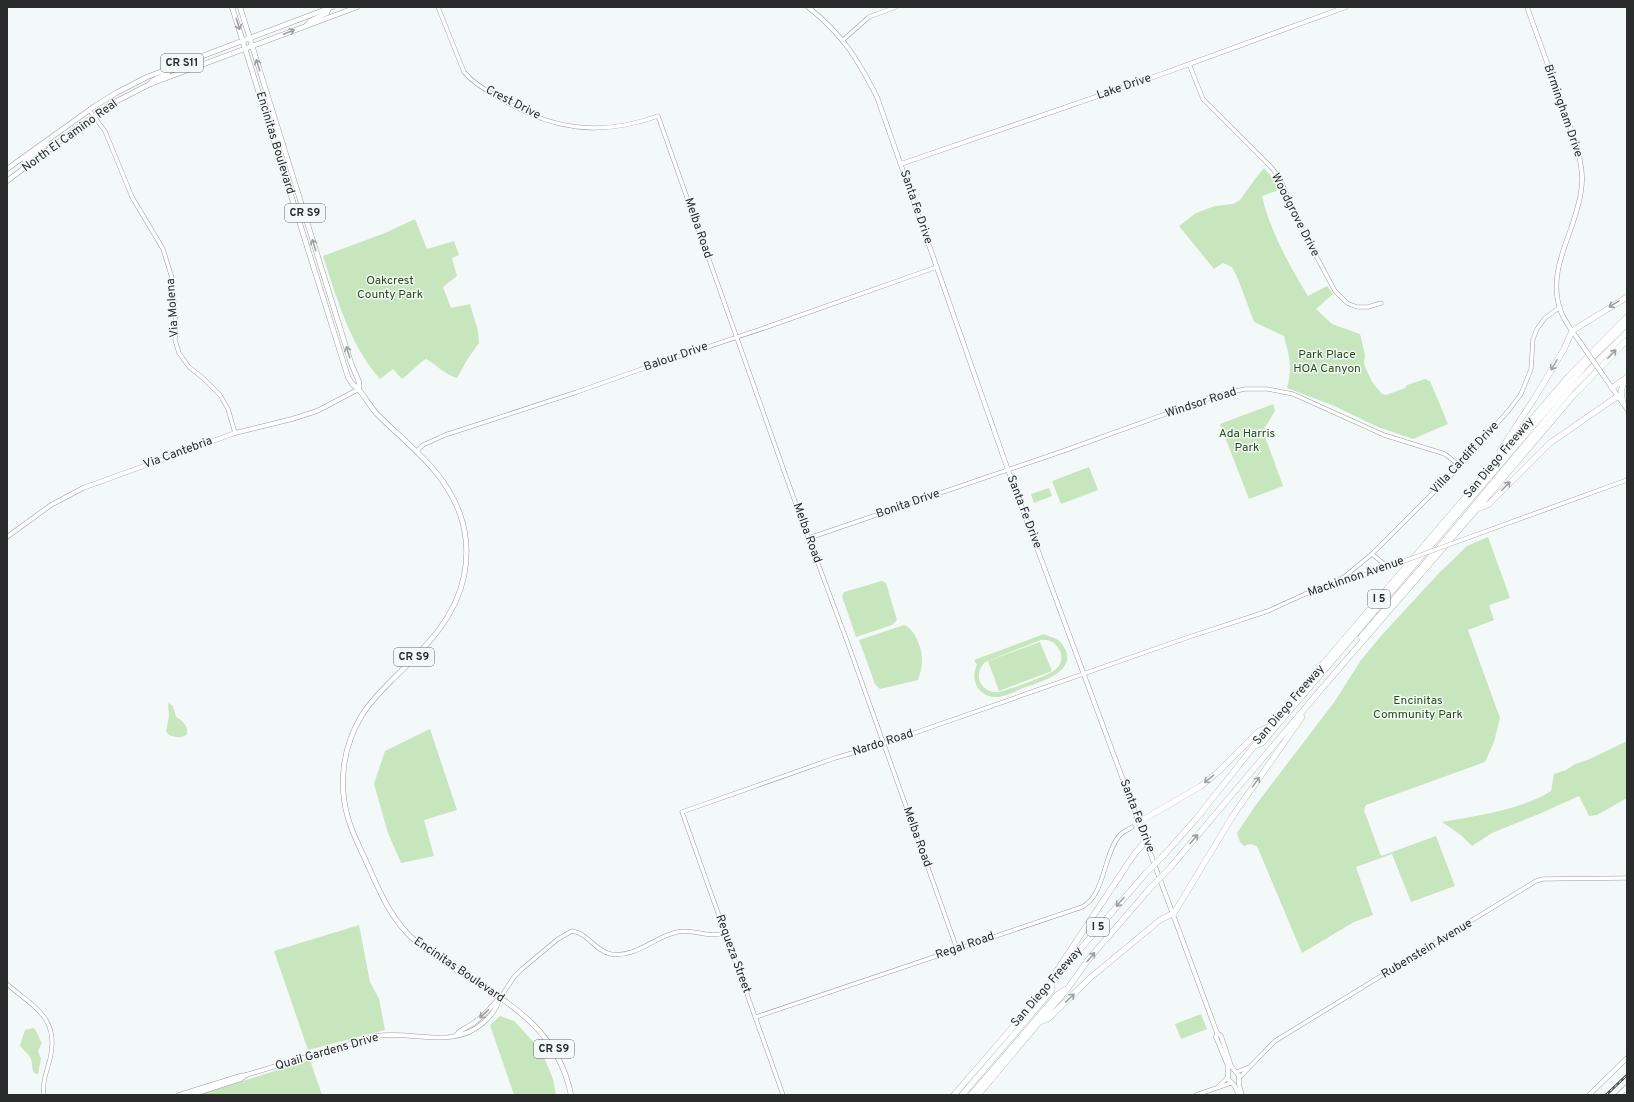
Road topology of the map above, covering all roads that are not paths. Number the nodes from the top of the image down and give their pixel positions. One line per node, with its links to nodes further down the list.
1 (232, 7): 12 (main road, Encinitas Boulevard / CR S9, one-way to 12)
2 (240, 7): 11 (main road, Encinitas Boulevard / CR S9)
3 (357, 7): 10 (main road)
4 (438, 7): 23 (street, Crest Drive)
5 (808, 7): 13 (main road, Santa Fe Drive)
6 (896, 7): 13 (street)
7 (1346, 7): 16 (main road, Lake Drive)
8 (1527, 7): 34 (main road, Birmingham Drive)
9 (331, 8): 10 (main road); 11 (main road)
10 (306, 26): 14 (main road, one-way to 10)
11 (250, 38): 12 (main road, CR S11); 14 (main road, Encinitas Boulevard / CR S9)
12 (243, 40): 15 (main road, Encinitas Boulevard / CR S9); 17 (main road, North El Camino Real / CR S11)
13 (843, 40): 27 (main road, Santa Fe Drive)
14 (252, 46): 15 (main road, CR S11); 26 (main road, Encinitas Boulevard / CR S9, one-way to 14)
15 (245, 49): 19 (main road, North El Camino Real / CR S11); 24 (main road, Encinitas Boulevard / CR S9)
16 (1189, 64): 27 (main road, Lake Drive); 33 (street, Woodgrove Drive)
17 (168, 68): 18 (main road, North El Camino Real / CR S11); 19 (main road)
18 (137, 82): 20 (main road); 21 (main road, North El Camino Real / CR S11)
19 (150, 84): 20 (main road, North El Camino Real / CR S11)
20 (109, 106): 22 (main road, North El Camino Real / CR S11)
21 (89, 110): 22 (street, Via Molena); 25 (main road, North El Camino Real / CR S11)
22 (94, 116): 28 (main road, North El Camino Real / CR S11); 47 (street, Via Molena)
23 (658, 116): 39 (street, Melba Road)
24 (267, 120): 26 (main road); 43 (main road, Encinitas Boulevard / CR S9)
25 (47, 140): 28 (main road); 29 (main road, North El Camino Real / CR S11)
26 (283, 145): 43 (main road, Encinitas Boulevard / CR S9, one-way to 26)
27 (901, 164): 31 (main road, Santa Fe Drive)
28 (24, 168): 30 (main road, North El Camino Real / CR S11)
29 (7, 169)
30 (7, 181)
31 (937, 267): 39 (street, Balour Drive); 50 (main road, Santa Fe Drive)
32 (1627, 297): 37 (highway, one-way to 37)
33 (1381, 304)
34 (1560, 307): 37 (main road, Birmingham Drive); 49 (street, Villa Cardiff Drive)
35 (1627, 317): 51 (highway, San Diego Freeway / I 5)
36 (1627, 324): 63 (highway)
37 (1572, 331): 42 (main road, Birmingham Drive, bridge); 51 (highway, one-way to 51)
38 (1627, 332): 64 (highway)
39 (736, 338): 48 (street, Balour Drive); 55 (street, Melba Road)
40 (1627, 340): 53 (highway, San Diego Freeway / I 5, one-way to 40)
41 (1627, 377): 42 (highway); 45 (highway)
42 (1612, 388): 44 (main road, Birmingham Drive)
43 (359, 389): 47 (main road, Via Cantebria); 48 (main road, Encinitas Boulevard / CR S9)
44 (1618, 396): 45 (main road, Birmingham Drive); 53 (highway, one-way to 44)
45 (1623, 403): 46 (main road, Birmingham Drive)
46 (1627, 409)
47 (235, 433): 54 (main road, Via Cantebria)
48 (417, 451): 77 (main road, Encinitas Boulevard / CR S9)
49 (1460, 466): 50 (street, Windsor Road); 56 (street, Villa Cardiff Drive)
50 (1008, 470): 55 (street, Bonita Drive); 59 (main road, Santa Fe Drive)
51 (1488, 470): 61 (highway, San Diego Freeway / I 5)
52 (1627, 480): 57 (street, Mackinnon Avenue, bridge)
53 (1476, 510): 60 (highway, San Diego Freeway / I 5)
54 (7, 537)
55 (809, 538): 62 (street, Melba Road)
56 (1372, 554): 57 (street); 58 (street, Villa Cardiff Drive)
57 (1390, 565): 58 (street, Mackinnon Avenue)
58 (1332, 585): 59 (street, Mackinnon Avenue)
59 (1084, 674): 62 (street, Nardo Road); 66 (main road, Santa Fe Drive)
60 (1323, 687): 64 (highway, San Diego Freeway / I 5); 70 (highway, one-way to 60)
61 (1270, 726): 63 (highway, San Diego Freeway / I 5); 66 (highway, one-way to 66)
62 (883, 744): 65 (street, Nardo Road); 72 (street, Melba Road)
63 (1254, 746): 73 (highway, San Diego Freeway / I 5, one-way to 73, bridge)
64 (1266, 755): 75 (highway, San Diego Freeway / I 5, one-way to 64, bridge)
65 (682, 812): 71 (street, Requeza Street)
66 (1139, 822): 68 (main road, Santa Fe Drive)
67 (1132, 827): 72 (street, Regal Road)
68 (1147, 840): 70 (main road, Santa Fe Drive); 76 (highway)
69 (1627, 878): 82 (street, Rubenstein Avenue)
70 (1174, 913): 79 (highway, one-way to 70); 80 (main road, Santa Fe Drive)
71 (725, 933): 77 (street); 78 (street, Requeza Street)
72 (958, 949): 78 (street, Regal Road)
73 (1051, 982): 76 (highway, San Diego Freeway / I 5); 96 (highway)
74 (7, 984): 90 (street)
75 (1068, 988): 79 (highway, San Diego Freeway / I 5); 97 (highway)
76 (1043, 992): 95 (highway, San Diego Freeway / I 5)
77 (500, 998): 84 (main road, Quail Gardens Drive); 93 (main road, Encinitas Boulevard / CR S9)
78 (756, 1017): 94 (street, Requeza Street)
79 (1040, 1022): 98 (highway, San Diego Freeway / I 5)
80 (1217, 1033): 83 (main road, Santa Fe Drive); 85 (main road, Santa Fe Drive)
81 (1627, 1058): 101 (main road)
82 (1252, 1065): 83 (street, Rubenstein Avenue); 86 (street, Rubenstein Avenue)
83 (1236, 1072): 85 (main road); 86 (main road, Santa Fe Drive)
84 (246, 1075): 91 (main road, Quail Gardens Drive); 92 (main road, Quail Gardens Drive)
85 (1228, 1075): 87 (main road, Santa Fe Drive); 88 (street)
86 (1239, 1079): 87 (main road); 100 (main road)
87 (1232, 1083): 88 (street); 100 (main road)
88 (1218, 1087): 99 (street)
89 (1627, 1087): 102 (main road)
90 (44, 1095)
91 (179, 1095)
92 (191, 1095)
93 (571, 1095)
94 (783, 1095)
95 (954, 1095)
96 (962, 1095)
97 (971, 1095)
98 (978, 1095)
99 (1196, 1095)
100 (1240, 1095)
101 (1589, 1095)
102 (1619, 1095)

